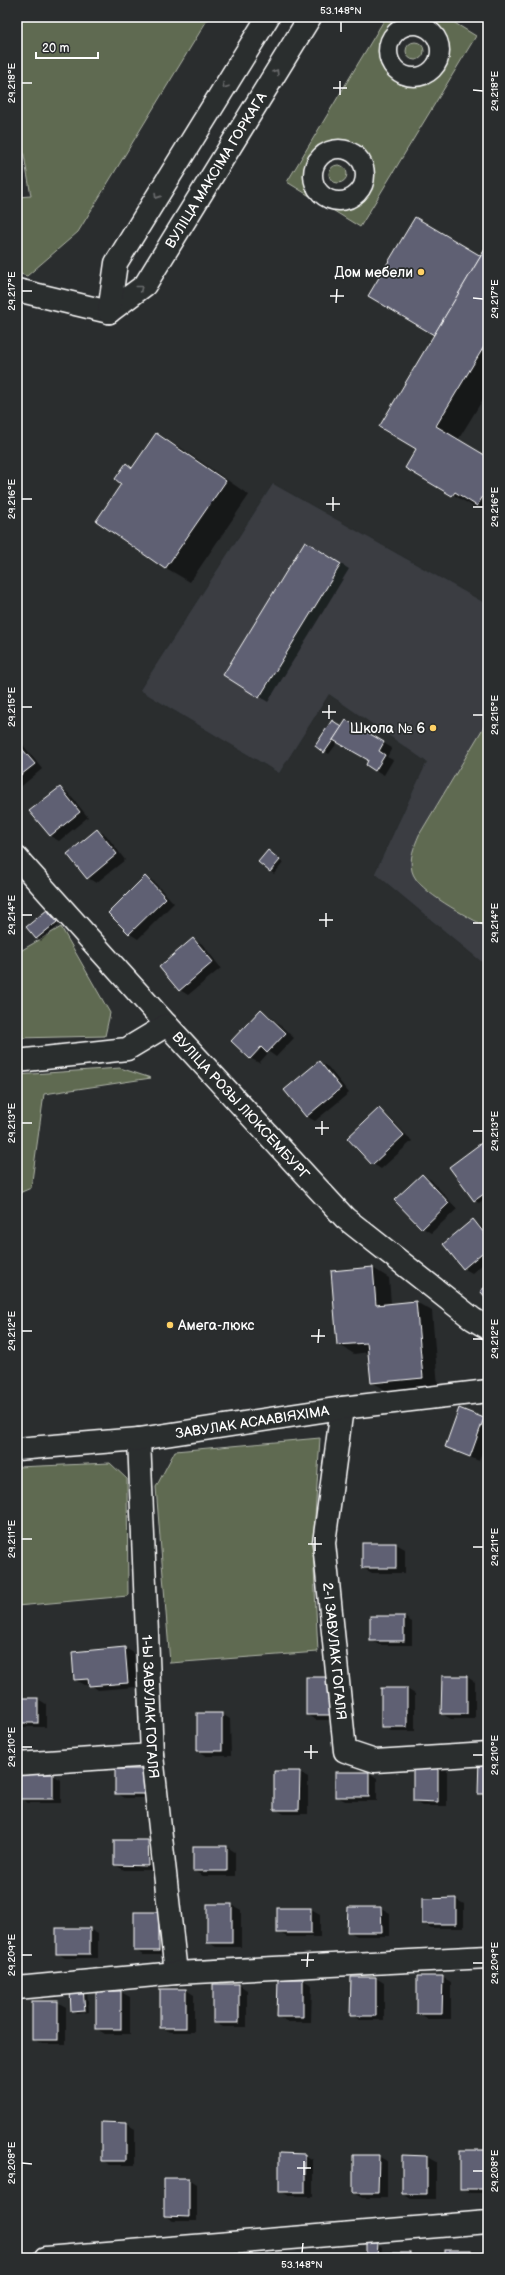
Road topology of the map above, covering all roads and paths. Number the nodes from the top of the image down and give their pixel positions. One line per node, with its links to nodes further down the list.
1 (268, 17): 4 (street, one-way to 4)
2 (310, 17): 4 (street, ВУЛІЦА МАКСІМА ГОРКАГА, one-way to 2)
3 (17, 290): 4 (street)
4 (109, 312)
5 (17, 858): 6 (street, ВУЛІЦА РОЗЫ ЛЮКСЕМБУРГ)
6 (167, 1025): 7 (street); 8 (street, ВУЛІЦА РОЗЫ ЛЮКСЕМБУРГ)
7 (17, 1061)
8 (488, 1328)
9 (488, 1391): 10 (street, ЗАВУЛАК АСААВІЯХІМА)
10 (342, 1408): 11 (street, ЗАВУЛАК АСААВІЯХІМА); 14 (street, 2-І ЗАВУЛАК ГОГАЛЯ)
11 (139, 1439): 12 (street, ЗАВУЛАК АСААВІЯХІМА); 13 (street, 1-Ы ЗАВУЛАК ГОГАЛЯ)
12 (17, 1449)
13 (152, 1754): 15 (street); 17 (street, 1-Ы ЗАВУЛАК ГОГАЛЯ)
14 (488, 1754)
15 (17, 1764)
16 (488, 1957): 17 (street)
17 (176, 1973): 18 (street)
18 (17, 1988)
19 (488, 2222): 20 (street)
20 (45, 2258)

